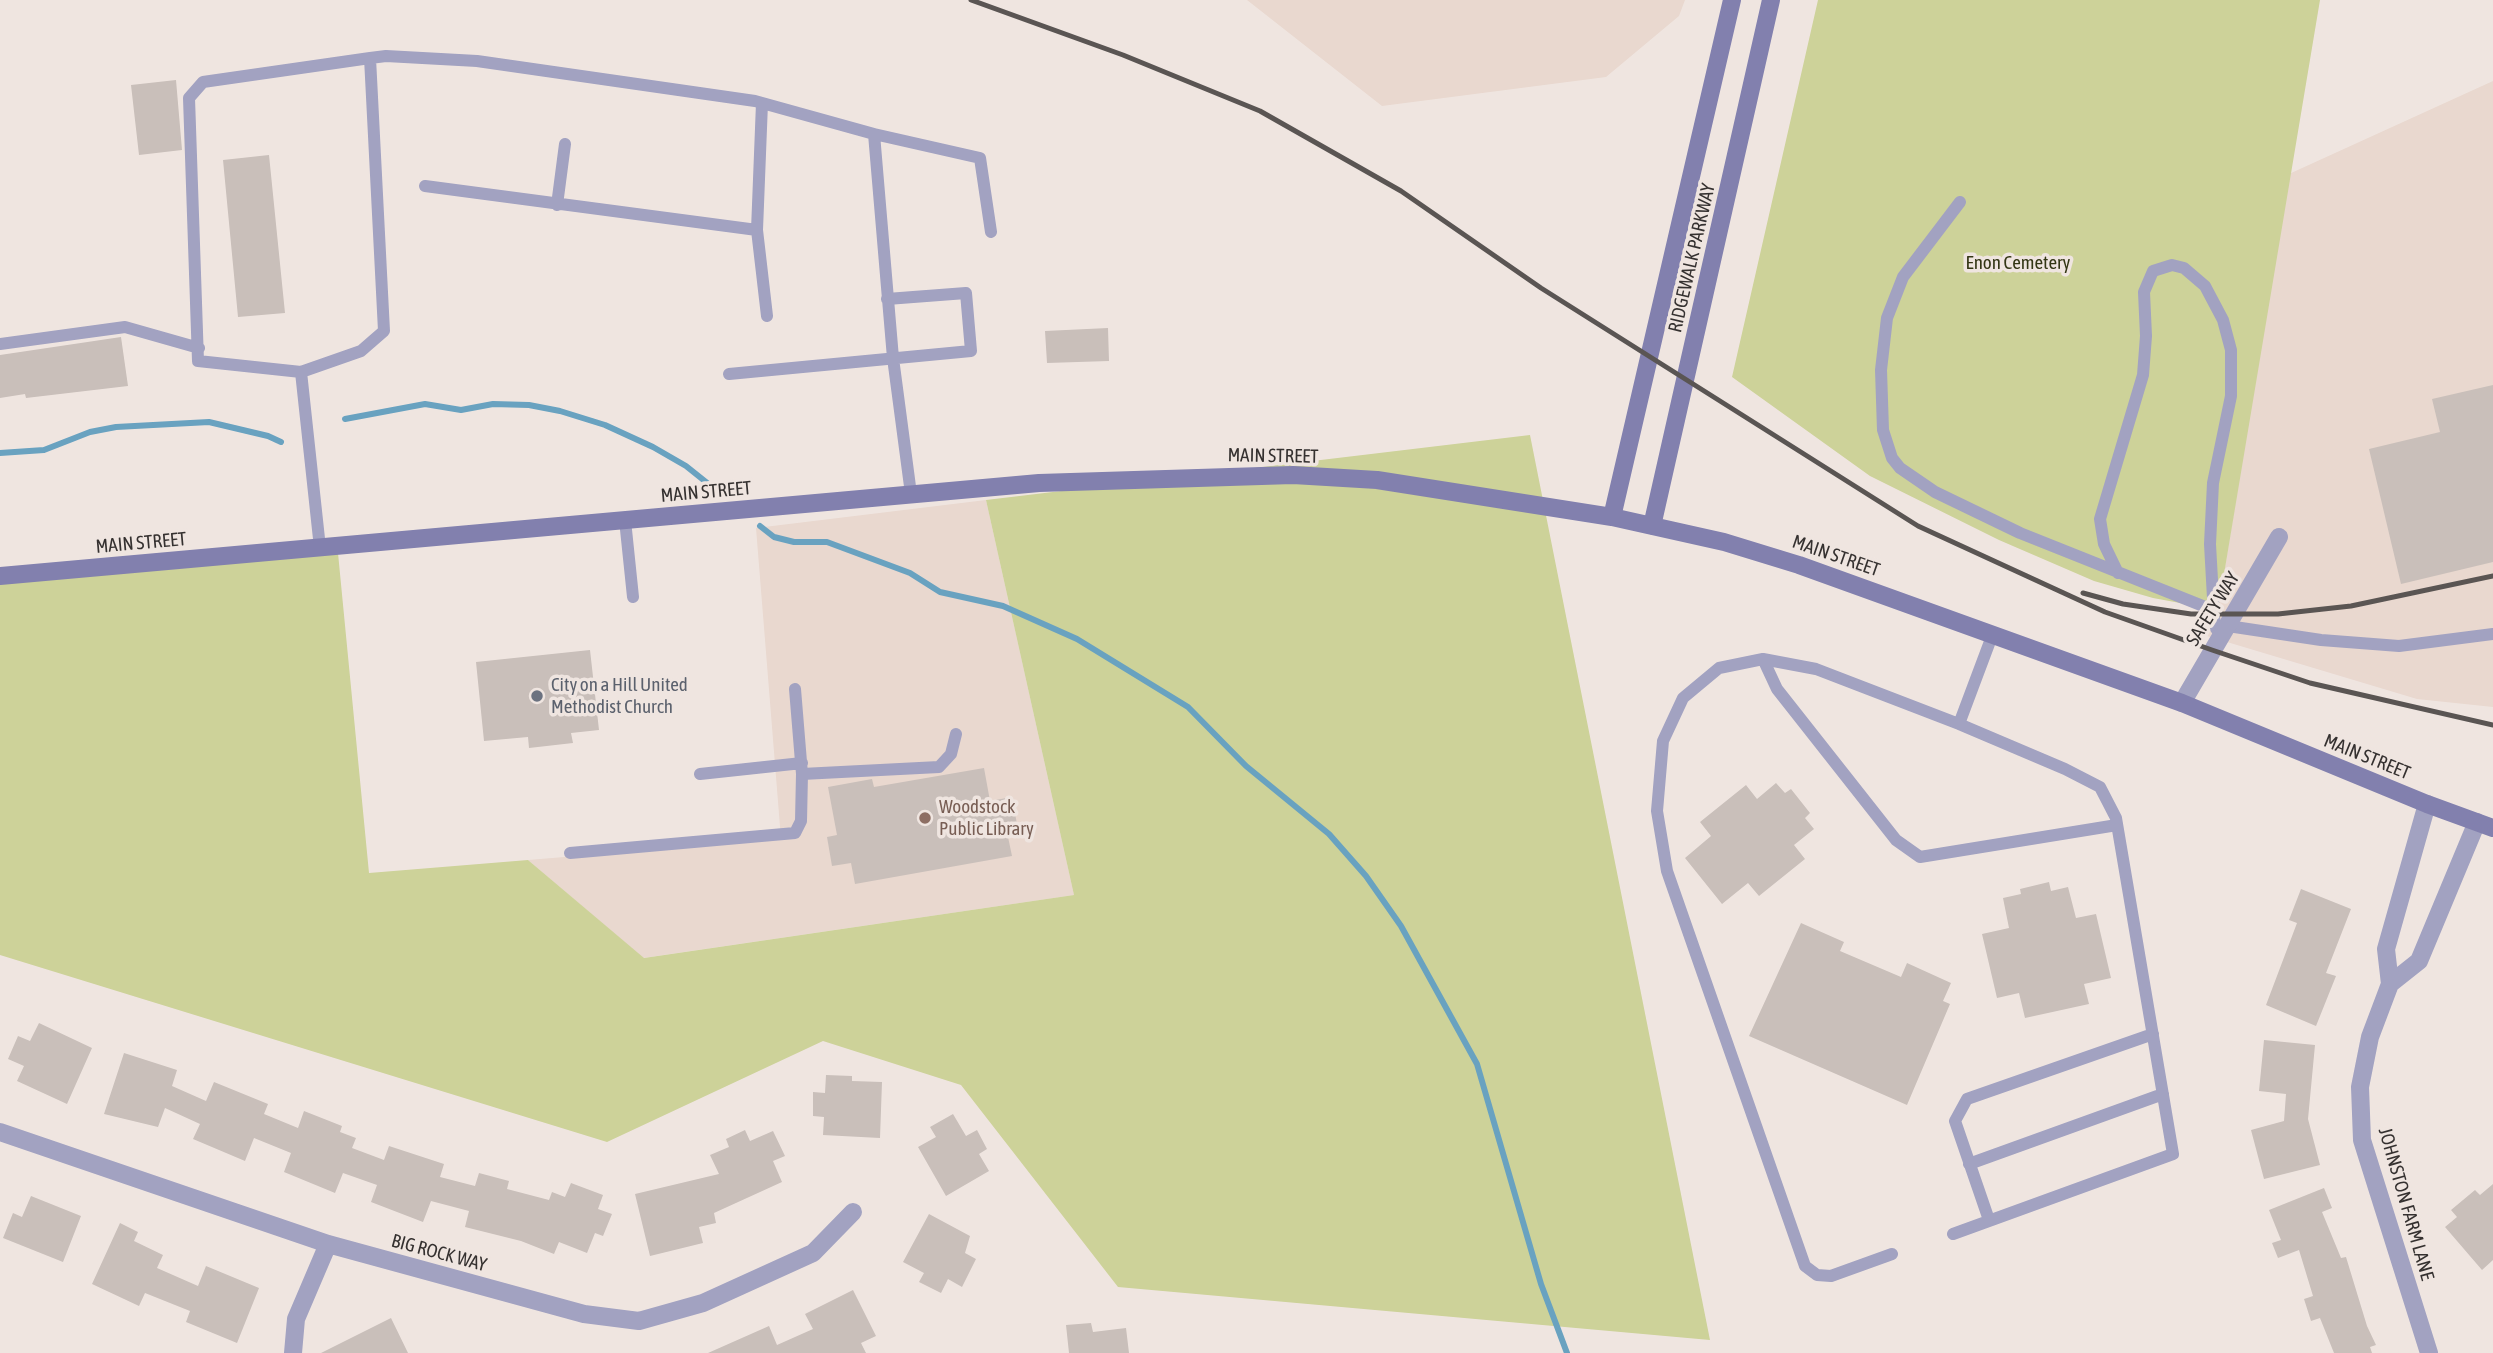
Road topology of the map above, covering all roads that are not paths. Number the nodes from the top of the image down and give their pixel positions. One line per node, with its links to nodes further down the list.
1 (1732, 0): 20 (main road, RIDGEWALK PARKWAY)
2 (1771, 0): 22 (main road, RIDGEWALK PARKWAY)
3 (370, 58): 4 (lane); 15 (lane); 17 (lane)
4 (762, 103): 5 (lane); 10 (lane)
5 (874, 134): 11 (lane); 12 (lane)
6 (565, 145): 9 (lane)
7 (425, 186): 9 (lane)
8 (1960, 202): 25 (lane)
9 (557, 205): 10 (lane)
10 (757, 230): 13 (lane)
11 (991, 232)
12 (887, 299): 16 (lane); 16 (lane)
13 (767, 316)
14 (0, 344): 15 (lane)
15 (199, 348): 17 (lane)
16 (893, 358): 18 (lane); 19 (lane)
17 (301, 372): 24 (lane)
18 (729, 374)
19 (911, 494): 20 (main road, MAIN STREET); 21 (main road, MAIN STREET)
20 (1612, 517): 22 (main road, MAIN STREET)
21 (625, 520): 24 (main road, MAIN STREET); 27 (lane)
22 (1652, 526): 31 (main road, MAIN STREET)
23 (2279, 537): 29 (street, SAFETY WAY)
24 (320, 548): 26 (main road, MAIN STREET)
25 (2118, 573): 28 (lane); 28 (lane)
26 (0, 576)
27 (633, 597)
28 (2213, 610): 29 (lane)
29 (2224, 631): 30 (lane); 34 (street, SAFETY WAY)
30 (2493, 634)
31 (1992, 636): 34 (main road, MAIN STREET); 35 (lane)
32 (1763, 659): 35 (lane); 40 (lane); 52 (lane)
33 (795, 690): 37 (lane)
34 (2182, 703): 39 (main road, MAIN STREET)
35 (1959, 724): 40 (lane)
36 (956, 734): 37 (lane)
37 (802, 769): 38 (lane); 42 (lane)
38 (700, 774)
39 (2427, 804): 41 (main road, MAIN STREET); 43 (street, JOHNSTON FARM LANE)
40 (2117, 825): 44 (lane)
41 (2485, 825): 43 (street)
42 (570, 853)
43 (2390, 984): 54 (street, JOHNSTON FARM LANE)
44 (2153, 1034): 45 (lane); 47 (lane)
45 (2163, 1094): 47 (lane); 49 (lane)
46 (0, 1132): 51 (street, BIG ROCK WAY)
47 (1969, 1164): 49 (lane)
48 (853, 1212): 51 (street, BIG ROCK WAY)
49 (1989, 1220): 50 (lane)
50 (1953, 1234)
51 (328, 1244): 53 (street)
52 (1892, 1254)
53 (293, 1353)
54 (2429, 1353)

